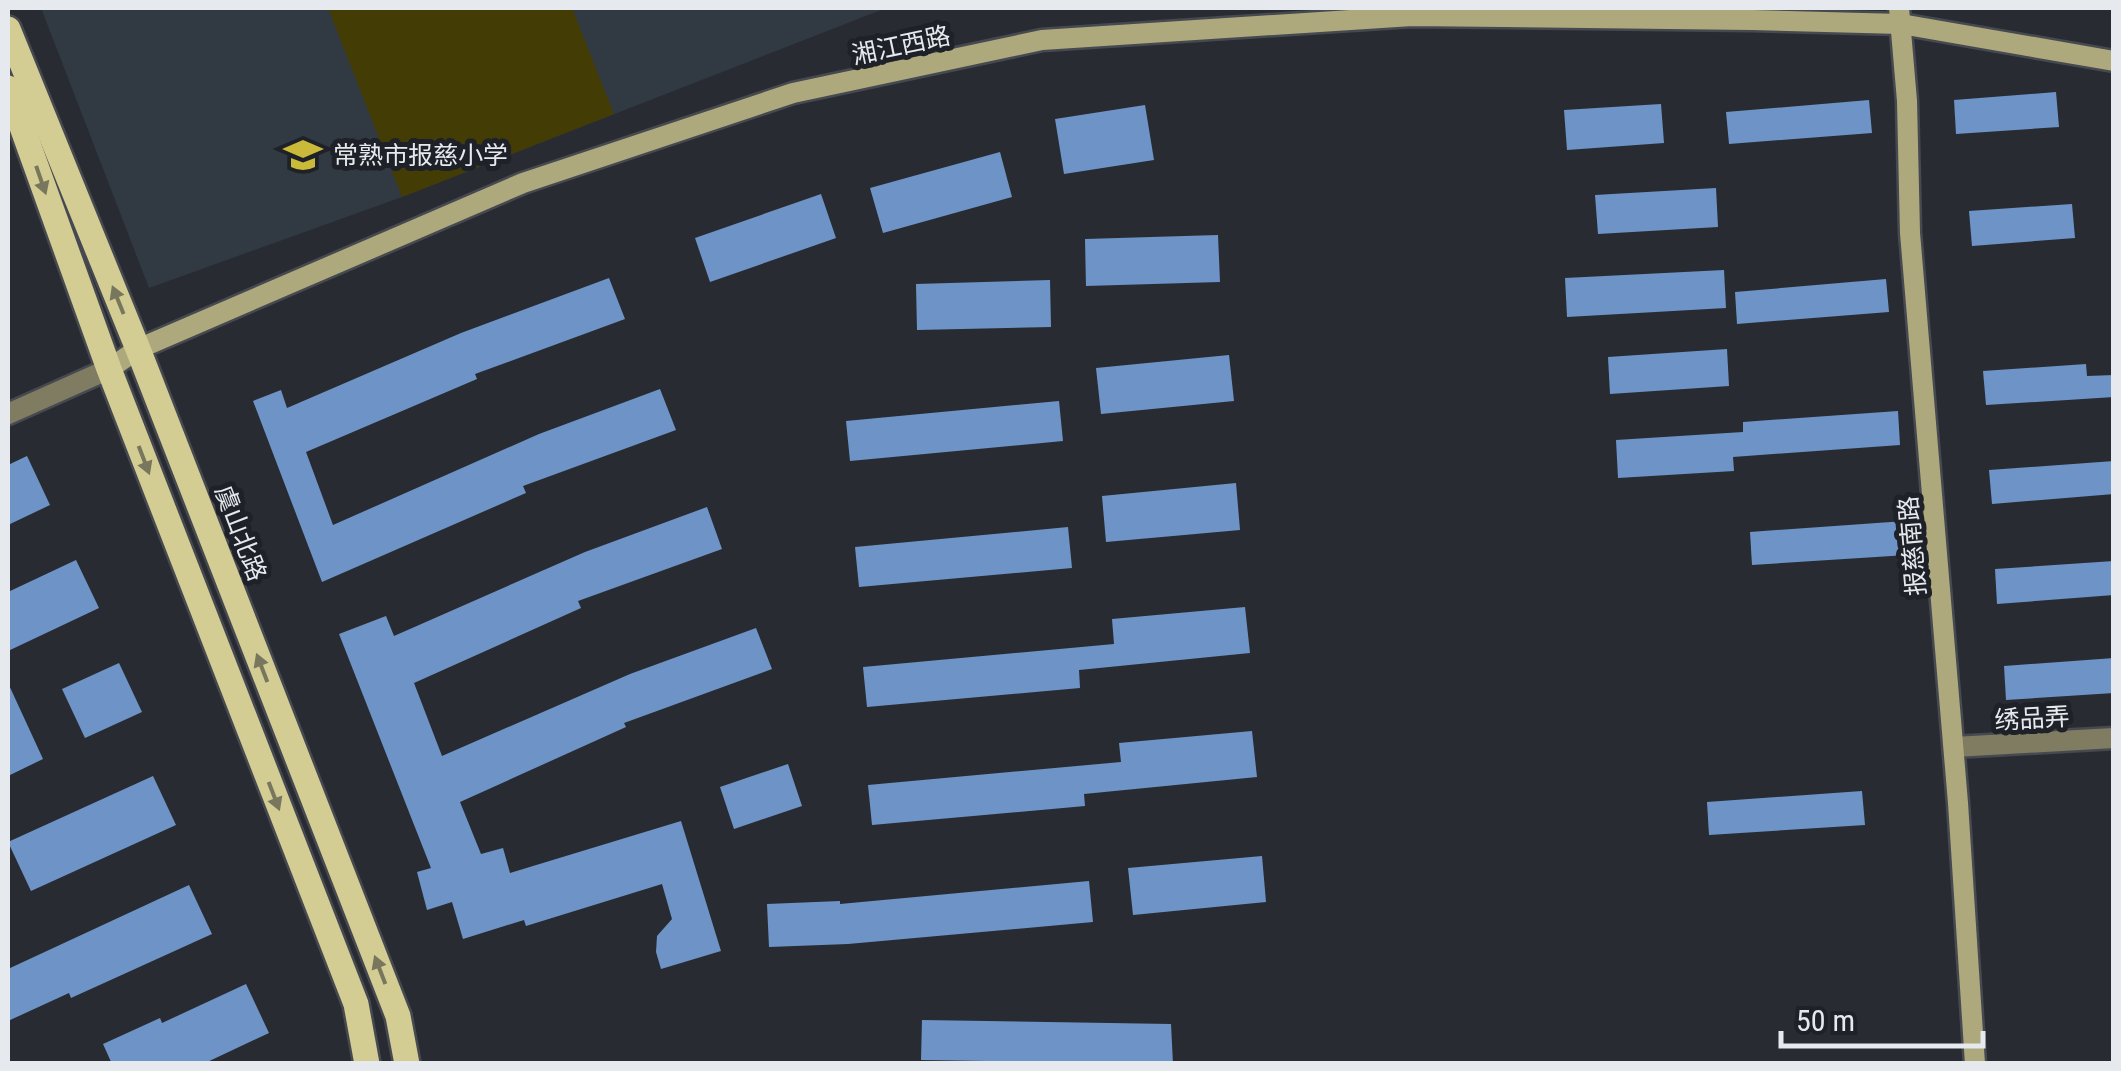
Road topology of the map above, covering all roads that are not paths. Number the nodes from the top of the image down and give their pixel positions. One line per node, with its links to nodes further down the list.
1 (1901, 13): 3 (street, 湘江西路); 5 (street, 湘江西路); 9 (street, 报慈南路)
2 (8, 28): 5 (main road, 虞山北路, one-way to 2)
3 (2114, 61)
4 (10, 103): 6 (main road, one-way to 6)
5 (138, 349): 6 (street, 湘江西路); 11 (main road, 虞山北路, one-way to 5)
6 (108, 369): 7 (street); 10 (main road, one-way to 10)
7 (8, 414)
8 (2114, 738): 9 (street, 绣品弄)
9 (1954, 747): 12 (street, 报慈南路)
10 (367, 1064)
11 (408, 1064)
12 (1975, 1064)

